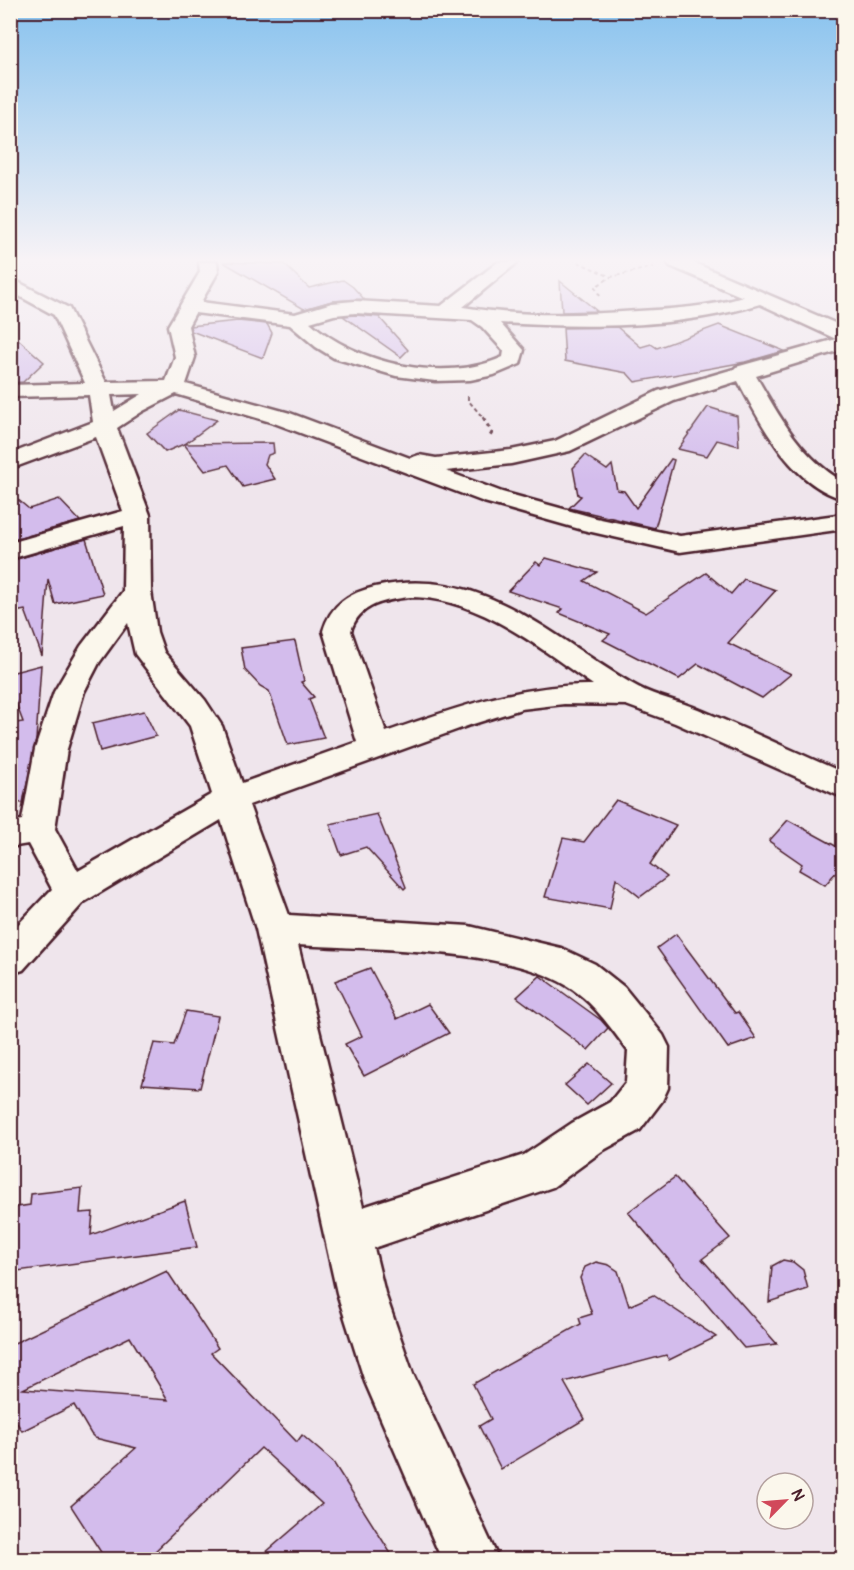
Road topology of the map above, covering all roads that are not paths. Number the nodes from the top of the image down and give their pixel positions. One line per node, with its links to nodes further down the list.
1 (73, 335): 8 (street)
2 (180, 335): 7 (street)
3 (313, 335): 4 (street)
4 (500, 335)
5 (843, 343): 6 (street)
6 (743, 371): 11 (street); 13 (street)
7 (174, 387): 8 (street); 10 (street); 11 (street)
8 (99, 389): 9 (street); 10 (street)
9 (10, 391)
10 (107, 426): 12 (street); 14 (street)
11 (387, 457): 15 (street)
12 (10, 462)
13 (843, 492)
14 (137, 515): 16 (street); 17 (street)
15 (843, 521)
16 (10, 551)
17 (137, 591): 21 (street); 22 (street)
18 (629, 695): 19 (street); 19 (street); 20 (street)
19 (375, 748): 21 (street)
20 (843, 787)
21 (230, 799): 23 (street); 24 (street)
22 (24, 832): 23 (street)
23 (71, 892): 25 (street)
24 (275, 929): 26 (street); 26 (street)
25 (10, 959)
26 (346, 1235): 27 (street)
27 (471, 1560)

